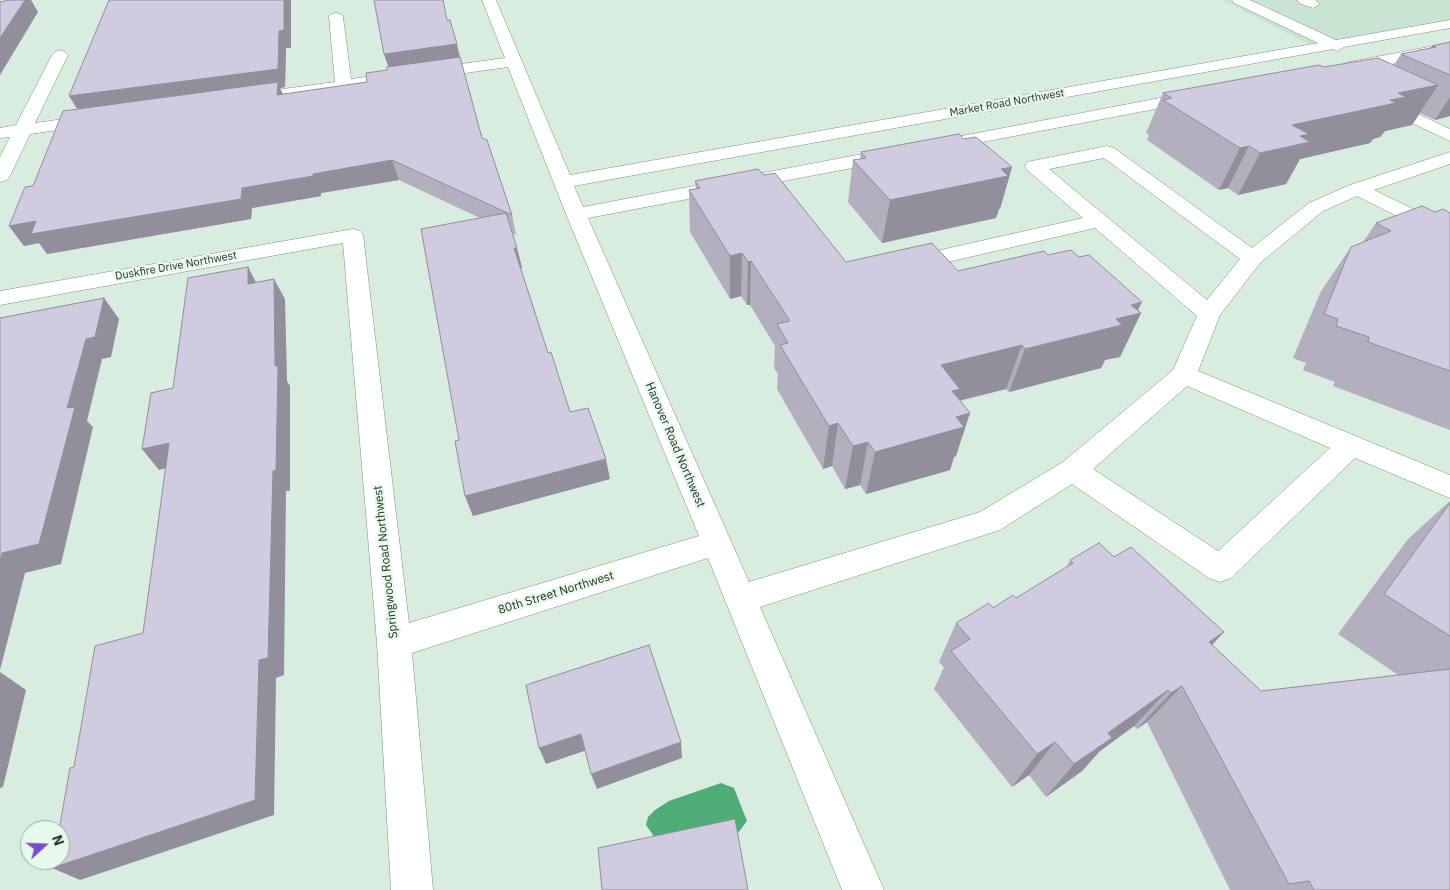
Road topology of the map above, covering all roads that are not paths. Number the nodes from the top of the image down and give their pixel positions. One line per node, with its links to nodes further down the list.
1 (489, 0): 8 (street, Hanover Road Northwest)
2 (1239, 0): 5 (street)
3 (336, 17): 11 (street)
4 (1450, 24): 5 (street, Market Road Northwest)
5 (1334, 44): 9 (street); 21 (street, Market Road Northwest)
6 (1450, 48): 9 (street)
7 (60, 55): 16 (street)
8 (513, 62): 11 (street); 21 (street, Hanover Road Northwest)
9 (1372, 63): 10 (street)
10 (1330, 71)
11 (344, 85): 14 (street)
12 (1213, 93): 23 (street)
13 (1371, 97): 18 (street)
14 (226, 101)
15 (107, 118): 16 (street)
16 (22, 130): 17 (street); 20 (street)
17 (0, 133)
18 (1450, 136)
19 (1450, 158): 22 (street)
20 (0, 176)
21 (563, 182): 23 (street, Hanover Road Northwest)
22 (1357, 189): 26 (street); 27 (street)
23 (576, 214): 35 (street, Hanover Road Northwest)
24 (1099, 221): 27 (street); 28 (street); 30 (street)
25 (353, 235): 29 (street, Duskfire Drive Northwest); 37 (street, Springwood Road Northwest)
26 (1450, 235)
27 (1252, 258): 30 (street)
28 (913, 263)
29 (0, 298)
30 (1210, 314): 31 (street)
31 (1184, 375): 32 (street); 33 (street)
32 (1350, 446): 33 (street); 34 (street)
33 (1073, 470): 36 (street)
34 (1450, 487)
35 (718, 543): 36 (street, Hanover Road Northwest); 37 (street, 80th Street Northwest)
36 (740, 599): 39 (street, Hanover Road Northwest)
37 (394, 643): 38 (street, Springwood Road Northwest)
38 (412, 890)
39 (863, 890)

